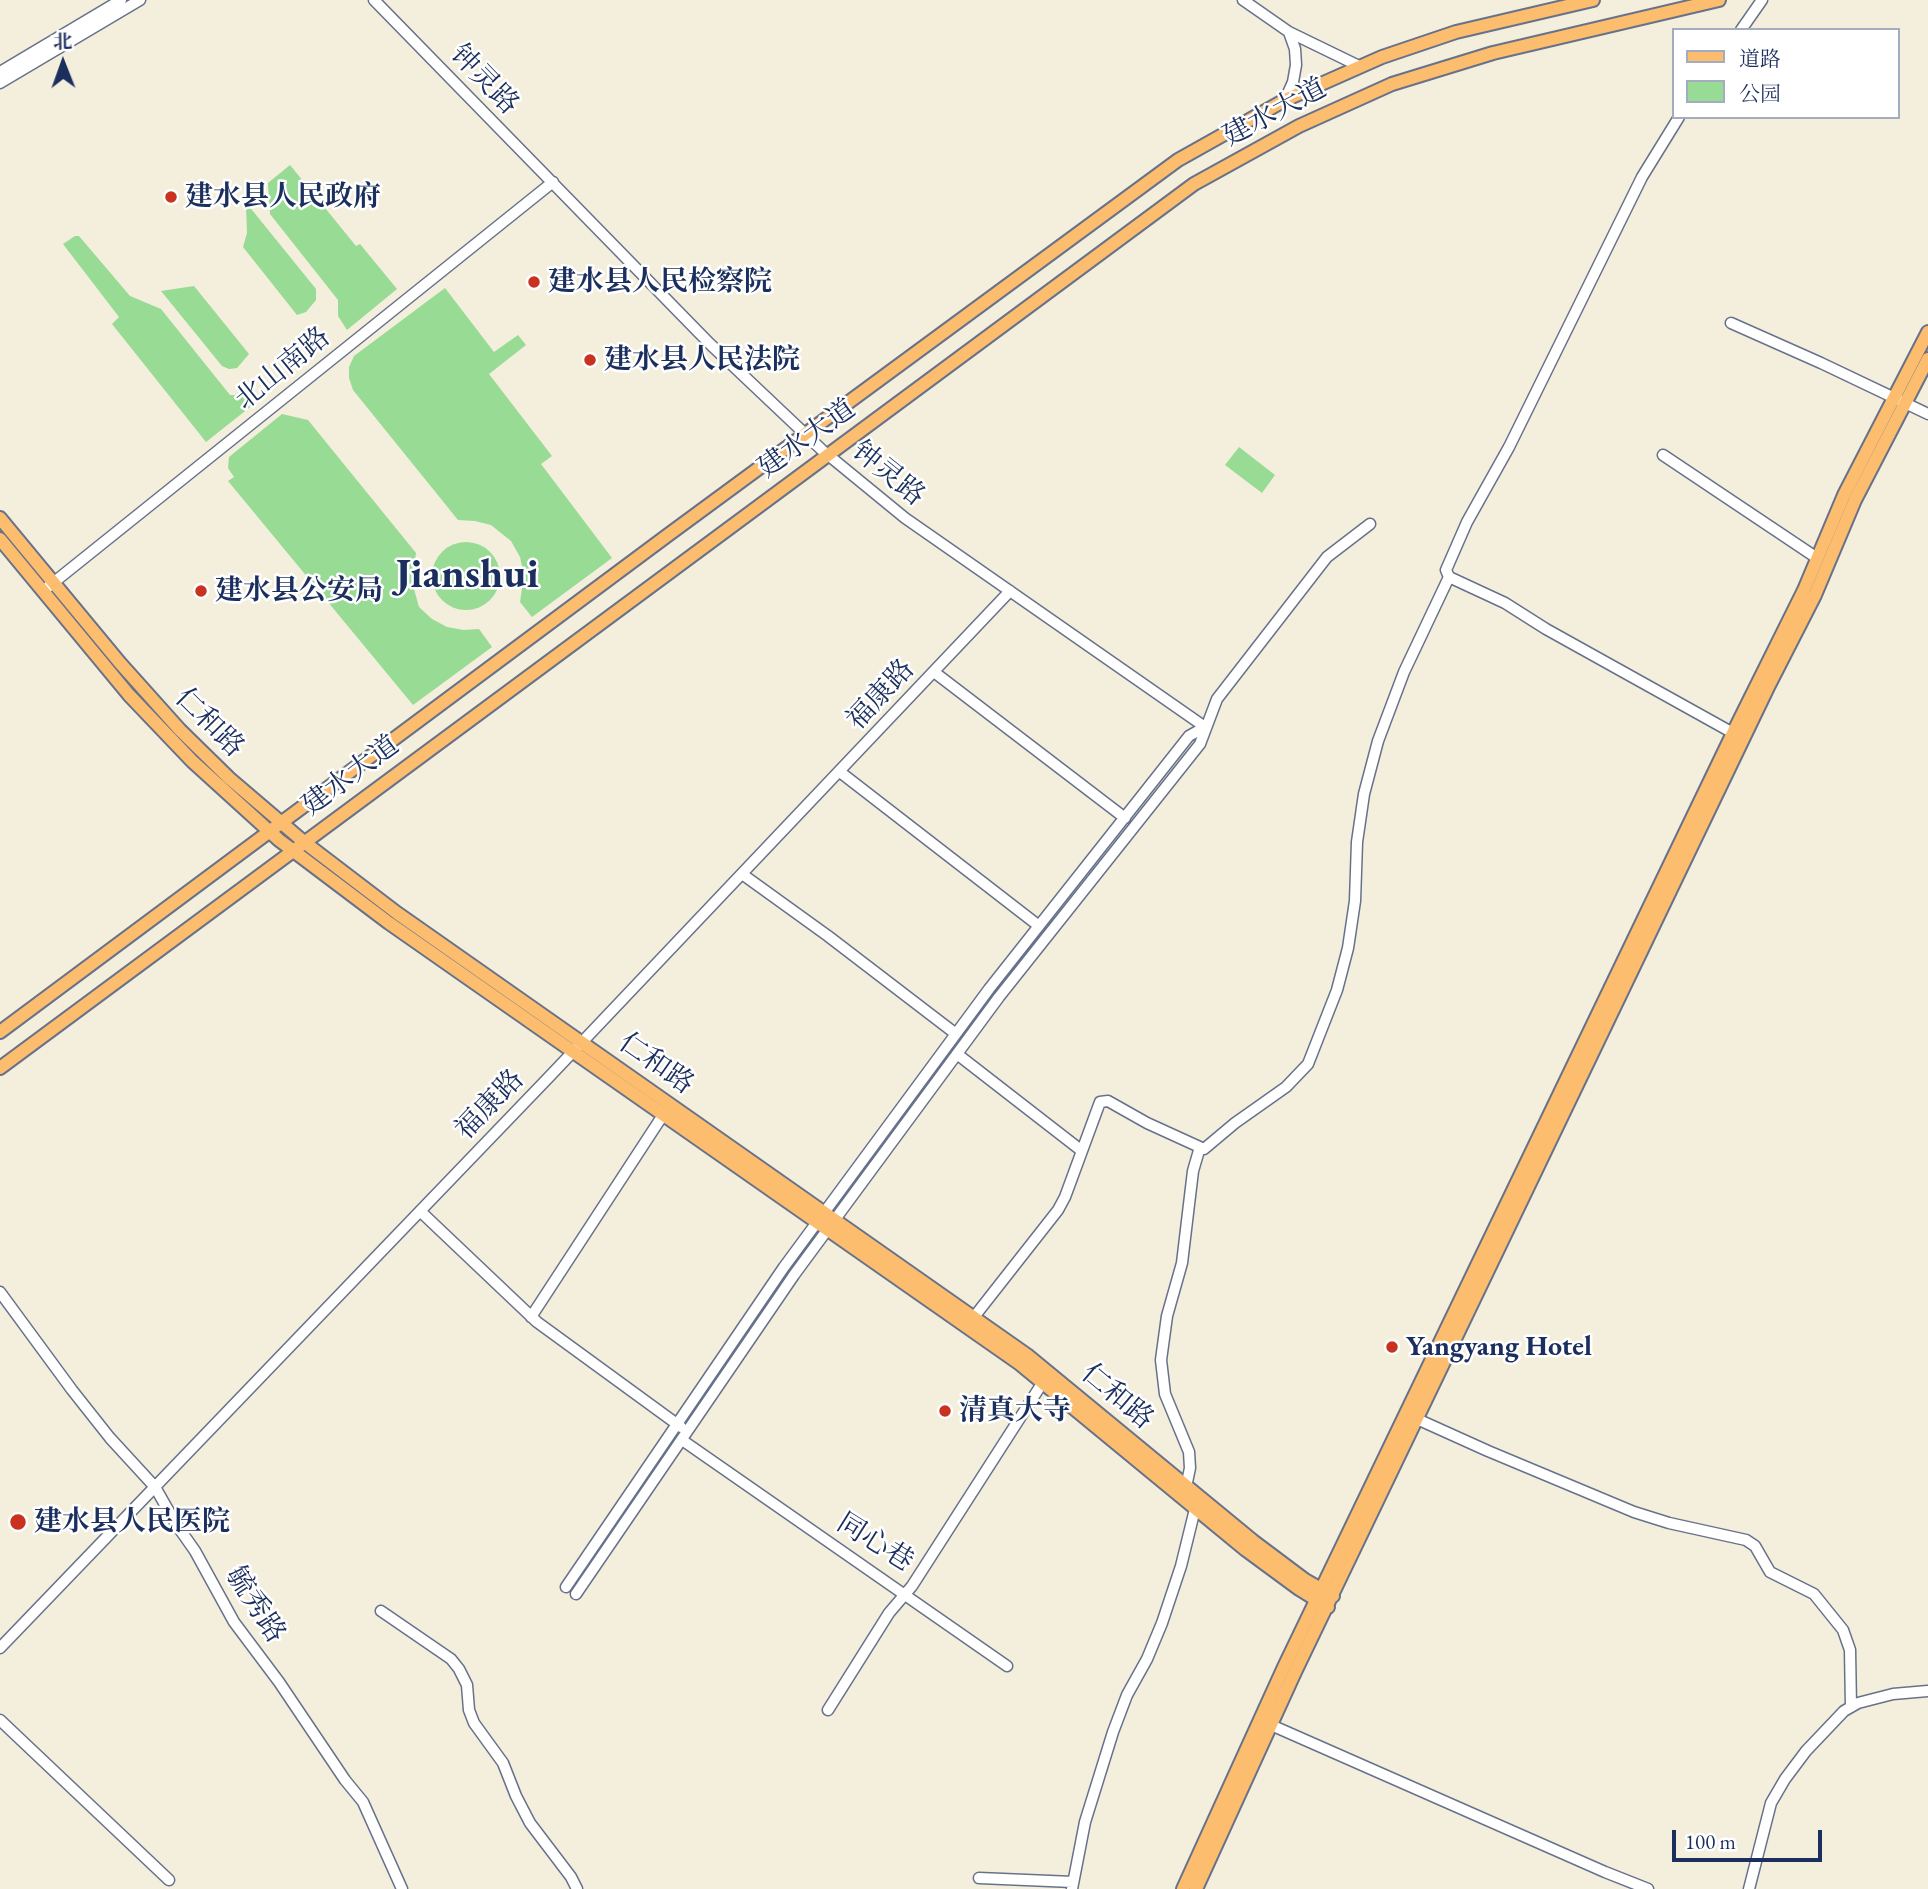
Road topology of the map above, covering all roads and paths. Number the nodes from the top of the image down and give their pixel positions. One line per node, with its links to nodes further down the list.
1 (121, 0): 11 (street)
2 (140, 0): 12 (street)
3 (373, 0): 15 (street, 钟灵路)
4 (1243, 0): 9 (street)
5 (1592, 0): 10 (main road, 建水大道)
6 (1720, 0): 22 (main road, 建水大道)
7 (1762, 0): 8 (street)
8 (1742, 28)
9 (1289, 32): 10 (street); 13 (street)
10 (1359, 66): 13 (main road, 建水大道)
11 (0, 72)
12 (0, 83)
13 (1286, 100): 21 (main road, 建水大道)
14 (1678, 119): 28 (street)
15 (553, 182): 21 (street, 钟灵路); 29 (street, 北山南路)
16 (1731, 323): 19 (street)
17 (1928, 332): 19 (main road)
18 (1928, 359): 19 (main road)
19 (1900, 400): 20 (street); 27 (main road); 41 (main road)
20 (1928, 414)
21 (804, 435): 22 (street, 钟灵路); 36 (main road, 建水大道)
22 (827, 454): 30 (street, 钟灵路); 38 (main road, 建水大道)
23 (1663, 455): 27 (street)
24 (0, 518): 29 (main road, 仁和路)
25 (1370, 524): 32 (street)
26 (0, 539): 29 (main road, 仁和路)
27 (1817, 558): 33 (main road)
28 (1450, 577): 33 (street); 49 (street)
29 (48, 587): 36 (main road, 仁和路); 37 (main road, 仁和路)
30 (1010, 591): 31 (street, 福康路); 32 (street, 钟灵路)
31 (934, 672): 34 (street, 福康路); 35 (street)
32 (1205, 727): 35 (street); 46 (street)
33 (1733, 733): 41 (main road)
34 (839, 772): 40 (street, 福康路); 42 (street)
35 (1125, 818): 42 (street)
36 (281, 823): 37 (main road, 建水大道); 38 (main road, 仁和路)
37 (270, 831): 39 (main road, 仁和路); 43 (main road, 建水大道)
38 (304, 842): 39 (main road, 建水大道); 45 (main road, 仁和路)
39 (293, 851): 45 (main road, 仁和路); 47 (main road, 建水大道)
40 (741, 874): 44 (street); 45 (street, 福康路)
41 (1664, 891): 57 (main road); 66 (main road)
42 (1039, 926): 44 (street)
43 (0, 1032)
44 (956, 1034): 52 (street)
45 (577, 1047): 48 (main road, 仁和路); 51 (street, 福康路); 52 (main road, 仁和路)
46 (957, 1054): 50 (street); 52 (street)
47 (0, 1068)
48 (663, 1115): 52 (main road, 仁和路); 54 (street)
49 (1200, 1147): 50 (street); 61 (street)
50 (1082, 1151): 55 (street)
51 (420, 1211): 54 (street, 同心巷); 60 (street, 福康路)
52 (826, 1220): 55 (main road, 仁和路); 56 (main road, 仁和路); 58 (street); 59 (street)
53 (0, 1292): 60 (street, 毓秀路)
54 (531, 1317): 58 (street, 同心巷)
55 (974, 1317): 61 (main road, 仁和路)
56 (1044, 1382): 62 (main road, 仁和路); 65 (street, 同心巷)
57 (1417, 1419): 66 (main road); 71 (street)
58 (677, 1424): 59 (street, 同心巷); 63 (street)
59 (685, 1436): 64 (street); 65 (street, 同心巷)
60 (155, 1487): 68 (street, 福康路); 78 (street, 毓秀路)
61 (1186, 1487): 66 (main road, 仁和路)
62 (1195, 1509): 66 (main road, 仁和路); 77 (street)
63 (566, 1587)
64 (576, 1594)
65 (905, 1595): 69 (street); 72 (street)
66 (1325, 1598): 74 (main road)
67 (381, 1611): 79 (street)
68 (0, 1648)
69 (1007, 1666)
70 (1928, 1691): 71 (street)
71 (1852, 1707): 83 (street)
72 (828, 1710)
73 (0, 1720): 76 (street)
74 (1266, 1722): 80 (main road); 81 (main road); 82 (street)
75 (979, 1878): 77 (street)
76 (169, 1880)
77 (1073, 1886)
78 (402, 1889)
79 (577, 1889)
80 (1183, 1889)
81 (1196, 1889)
82 (1648, 1889)
83 (1749, 1889)

